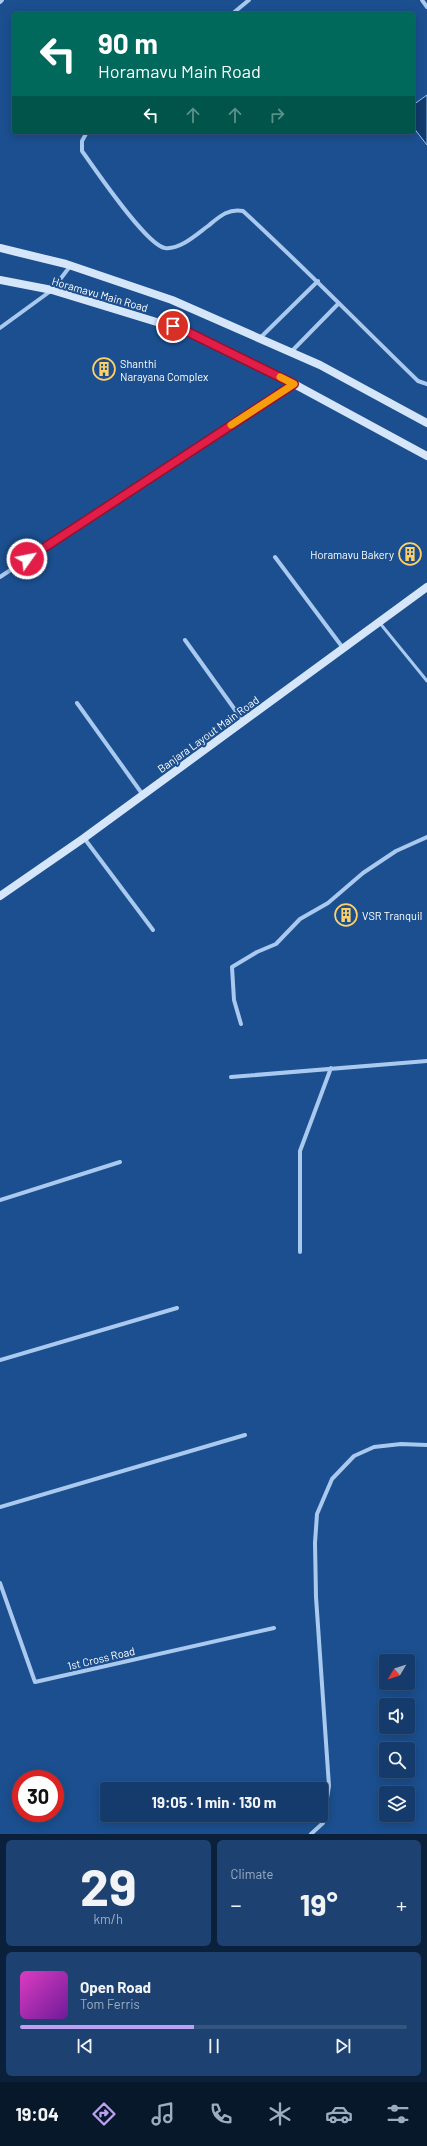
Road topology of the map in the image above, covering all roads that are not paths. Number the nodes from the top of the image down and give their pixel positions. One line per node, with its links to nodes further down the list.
1 (249, 0): 4 (street)
2 (422, 0): 3 (street)
3 (427, 7)
4 (234, 12)
5 (86, 134): 9 (street)
6 (0, 248): 7 (main road, Horamavu Main Road)
7 (71, 265): 10 (street); 13 (main road, Horamavu Main Road)
8 (0, 280): 10 (main road, Horamavu Main Road)
9 (318, 280): 11 (street); 13 (street)
10 (52, 290): 12 (street); 15 (main road, Horamavu Main Road)
11 (338, 304): 14 (street); 16 (street)
12 (0, 328)
13 (259, 338): 14 (main road, Horamavu Main Road)
14 (290, 352): 17 (main road, Horamavu Main Road)
15 (294, 384): 18 (main road, Horamavu Main Road); 20 (street)
16 (427, 384)
17 (427, 423)
18 (427, 456)
19 (275, 557): 24 (street)
20 (0, 576)
21 (427, 587): 22 (main road, Banjara Layout Main Road)
22 (379, 622): 24 (main road, Banjara Layout Main Road); 25 (lane)
23 (185, 640): 27 (street)
24 (343, 649): 27 (main road, Banjara Layout Main Road)
25 (427, 680)
26 (78, 703): 28 (street)
27 (243, 722): 28 (main road, Banjara Layout Main Road)
28 (143, 795): 30 (main road, Banjara Layout Main Road)
29 (427, 837): 33 (street)
30 (84, 838): 31 (main road, Banjara Layout Main Road); 32 (street)
31 (0, 896)
32 (153, 930)
33 (241, 1024)
34 (427, 1060): 35 (street)
35 (331, 1068): 36 (street); 39 (street)
36 (231, 1077)
37 (120, 1162): 38 (street)
38 (0, 1200)
39 (300, 1252)
40 (177, 1308): 41 (street)
41 (0, 1360)
42 (245, 1436): 44 (street)
43 (427, 1446): 47 (street)
44 (0, 1507)
45 (0, 1583): 46 (street, 1st Cross Road)
46 (274, 1628)
47 (311, 1834)

